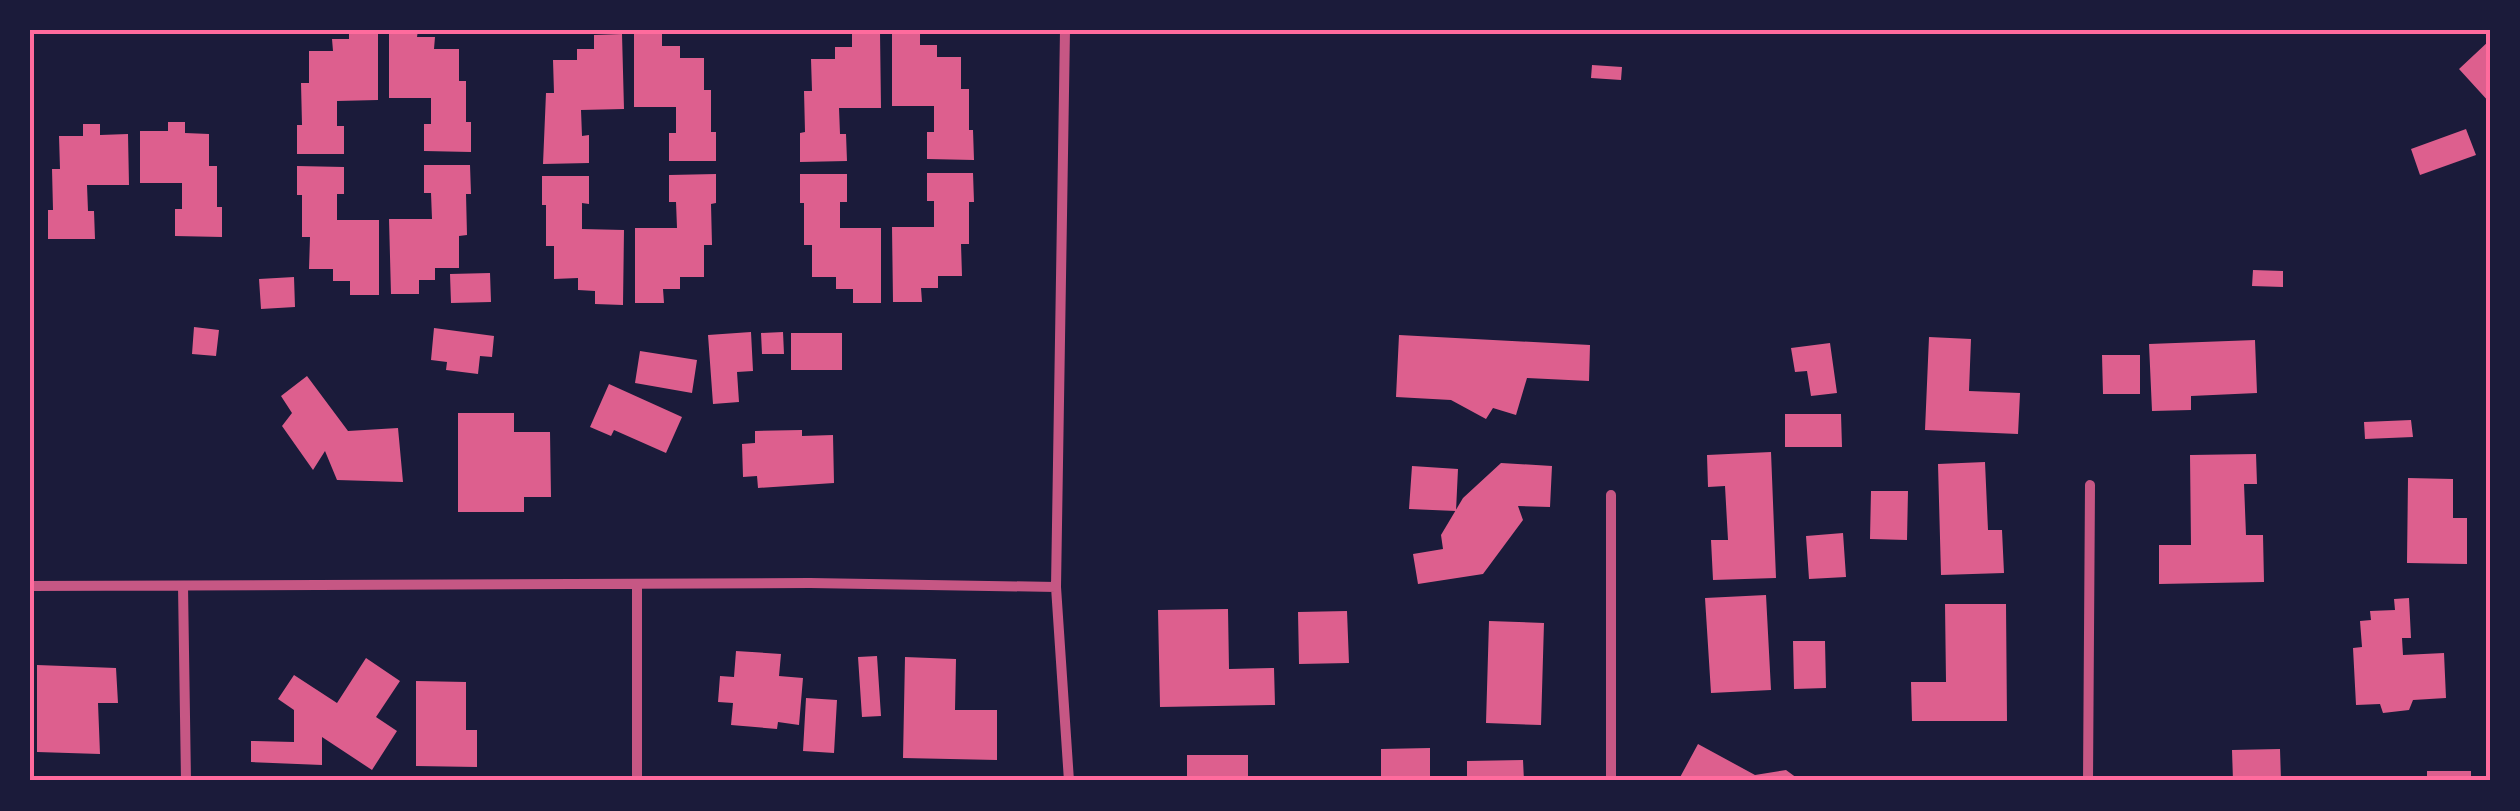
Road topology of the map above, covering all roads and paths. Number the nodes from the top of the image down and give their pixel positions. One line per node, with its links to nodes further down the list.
1 (1065, 30): 7 (street)
2 (2090, 485): 12 (street)
3 (1612, 495): 11 (street)
4 (637, 585): 6 (street); 7 (street); 9 (street)
5 (30, 586): 6 (street)
6 (183, 586): 8 (street)
7 (1056, 586): 10 (street)
8 (186, 781)
9 (637, 781)
10 (1069, 781)
11 (1611, 781)
12 (2088, 781)

